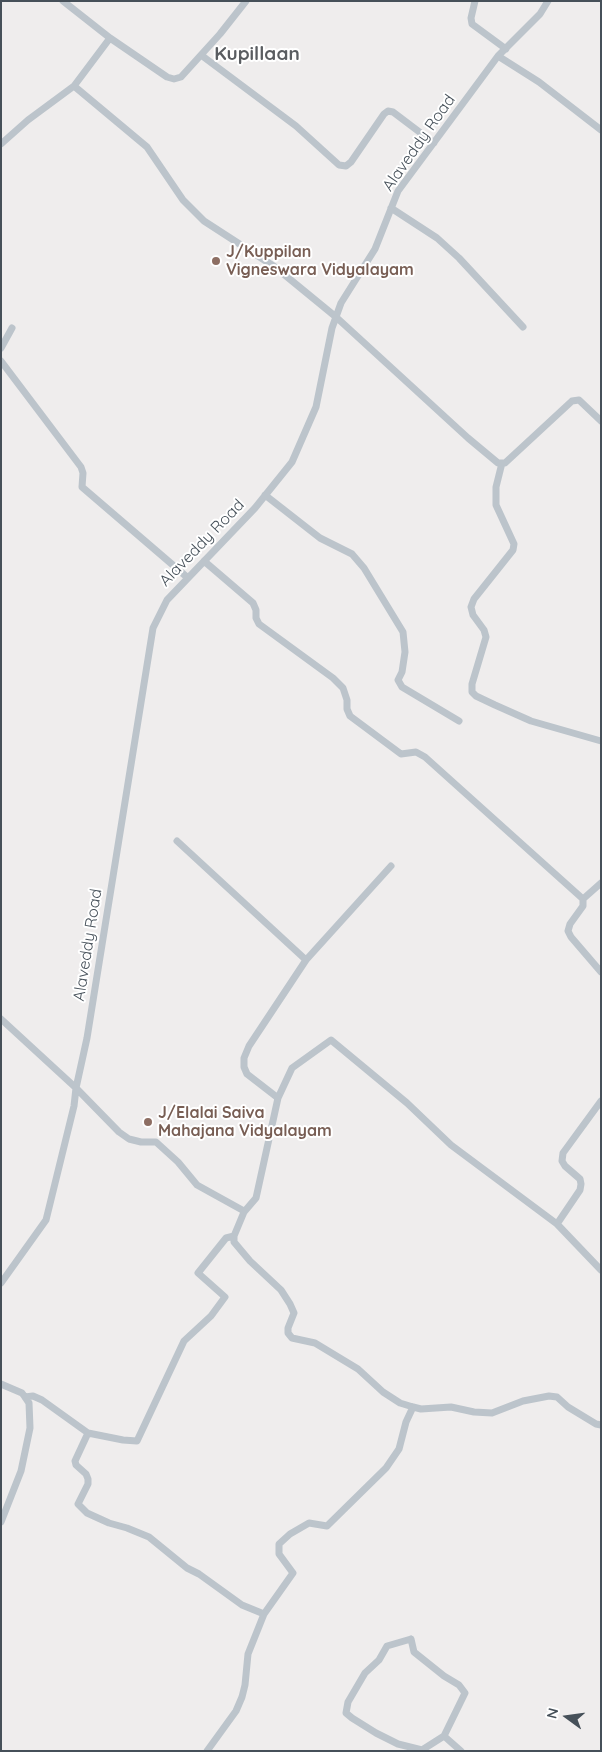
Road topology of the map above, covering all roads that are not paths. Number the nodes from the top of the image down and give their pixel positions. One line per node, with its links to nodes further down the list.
1 (63, 1): 5 (street)
2 (246, 1): 7 (street)
3 (475, 1): 6 (street)
4 (548, 1): 6 (street, Alaveddy Road)
5 (110, 38): 7 (street); 9 (street)
6 (506, 49): 8 (street, Alaveddy Road)
7 (201, 55): 11 (street)
8 (498, 56): 10 (street); 11 (street, Alaveddy Road)
9 (74, 86): 12 (street); 14 (street)
10 (601, 130)
11 (434, 142): 13 (street, Alaveddy Road)
12 (1, 144)
13 (391, 208): 14 (street, Alaveddy Road); 16 (street)
14 (336, 317): 20 (street); 21 (street, Alaveddy Road)
15 (12, 328): 17 (street)
16 (523, 328)
17 (1, 348)
18 (1, 361): 23 (street)
19 (601, 421): 20 (street)
20 (502, 463): 25 (street)
21 (265, 495): 22 (street, Alaveddy Road); 24 (street)
22 (204, 561): 23 (street, Alaveddy Road); 29 (street)
23 (188, 578): 33 (street, Alaveddy Road)
24 (459, 721)
25 (601, 741)
26 (177, 841): 30 (street)
27 (392, 866): 30 (street)
28 (601, 884): 29 (street)
29 (583, 899): 31 (street)
30 (306, 960): 34 (street)
31 (601, 972)
32 (1, 1019): 33 (street)
33 (76, 1088): 36 (street); 40 (street, Alaveddy Road)
34 (278, 1098): 36 (street); 37 (street)
35 (601, 1101): 37 (street)
36 (244, 1212): 38 (street)
37 (557, 1224): 39 (street)
38 (234, 1236): 43 (street); 45 (street)
39 (601, 1270)
40 (1, 1283)
41 (1, 1384): 42 (street)
42 (25, 1397): 45 (street); 46 (street)
43 (413, 1407): 44 (street); 47 (street)
44 (601, 1425)
45 (88, 1433): 47 (street)
46 (1, 1522)
47 (264, 1614): 49 (street)
48 (444, 1736): 48 (street); 50 (street)
49 (207, 1751)
50 (461, 1751)

